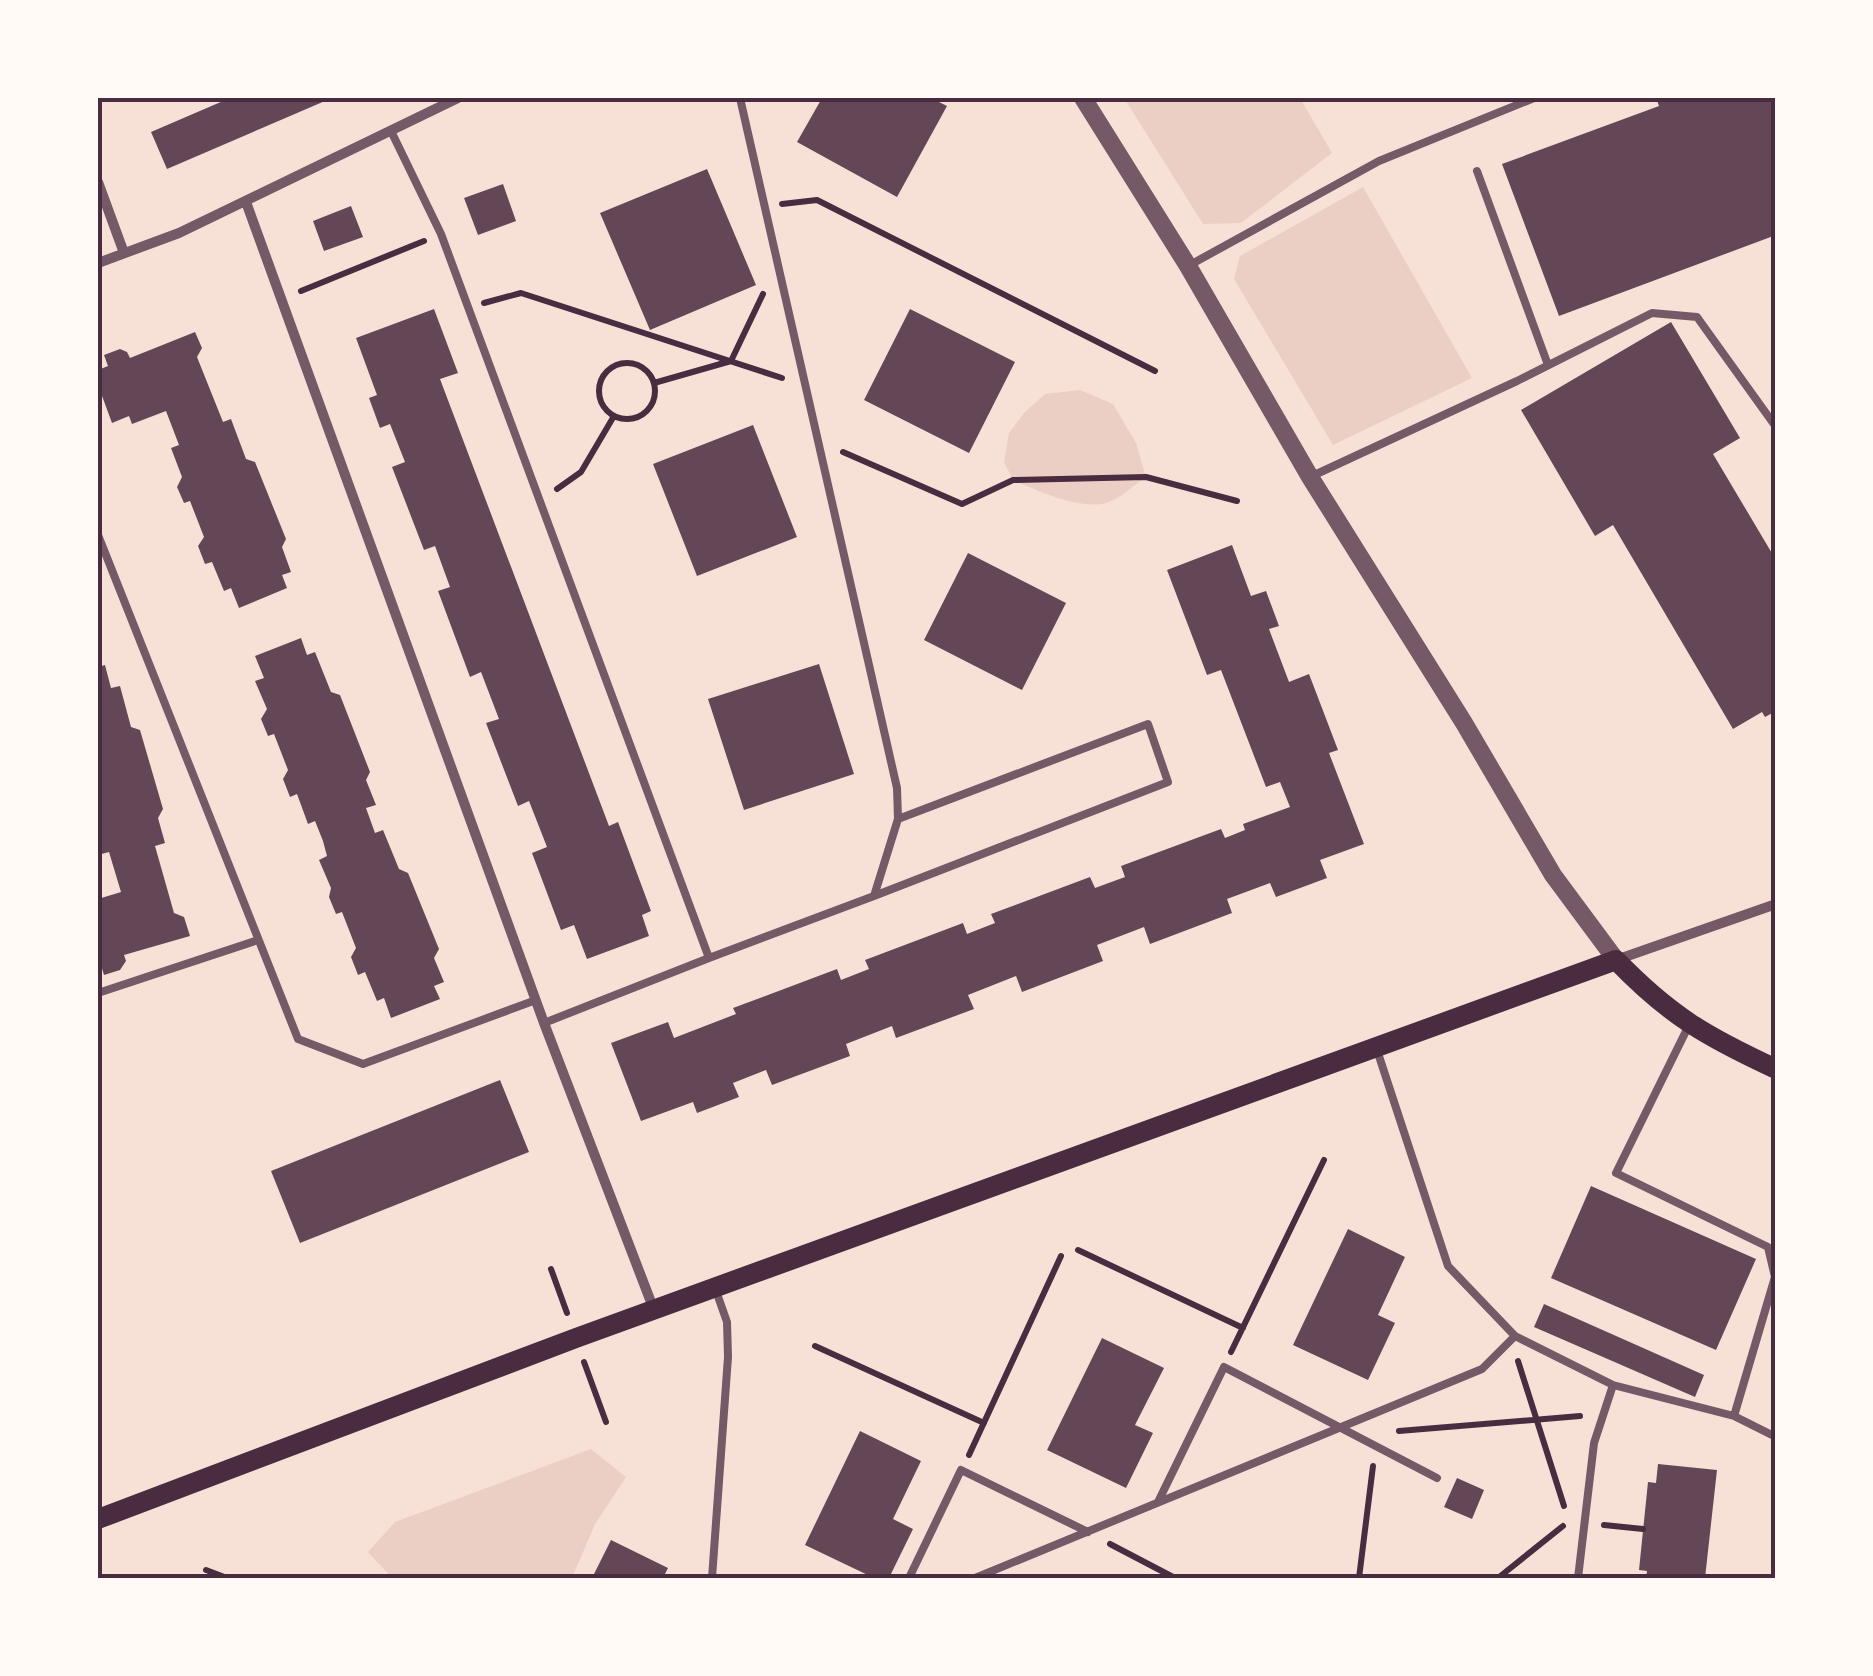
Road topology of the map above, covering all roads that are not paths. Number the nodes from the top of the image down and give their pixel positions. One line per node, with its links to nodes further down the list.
1 (458, 98): 5 (street)
2 (740, 98): 16 (lane)
3 (1083, 98): 11 (street)
4 (1534, 98): 11 (lane)
5 (391, 131): 8 (street); 20 (lane)
6 (1477, 171): 12 (lane)
7 (98, 182): 9 (street)
8 (246, 202): 9 (street); 23 (street)
9 (124, 253): 10 (street)
10 (98, 263)
11 (1188, 266): 14 (street)
12 (1548, 366): 13 (lane); 14 (lane)
13 (1776, 427)
14 (1310, 478): 21 (street)
15 (98, 534): 19 (lane)
16 (898, 820): 17 (lane); 17 (lane)
17 (874, 896): 20 (lane)
18 (1776, 904): 21 (street)
19 (258, 940): 22 (lane); 23 (lane)
20 (709, 958): 24 (lane)
21 (1616, 960): 25 (main road); 26 (main road)
22 (98, 993)
23 (536, 1000): 24 (street)
24 (544, 1024): 29 (street)
25 (1689, 1025): 27 (main road); 32 (lane)
26 (1376, 1048): 28 (main road); 30 (lane)
27 (1776, 1069)
28 (715, 1288): 29 (main road); 39 (lane)
29 (654, 1310): 37 (main road)
30 (1515, 1336): 31 (lane); 33 (lane)
31 (1613, 1385): 32 (lane); 42 (lane)
32 (1734, 1416): 34 (lane)
33 (1340, 1427): 35 (lane); 36 (lane); 36 (lane)
34 (1776, 1437)
35 (1437, 1478)
36 (1158, 1502): 38 (lane)
37 (98, 1518)
38 (1091, 1534): 40 (lane); 41 (lane)
39 (712, 1578)
40 (909, 1578)
41 (975, 1578)
42 (1578, 1578)

